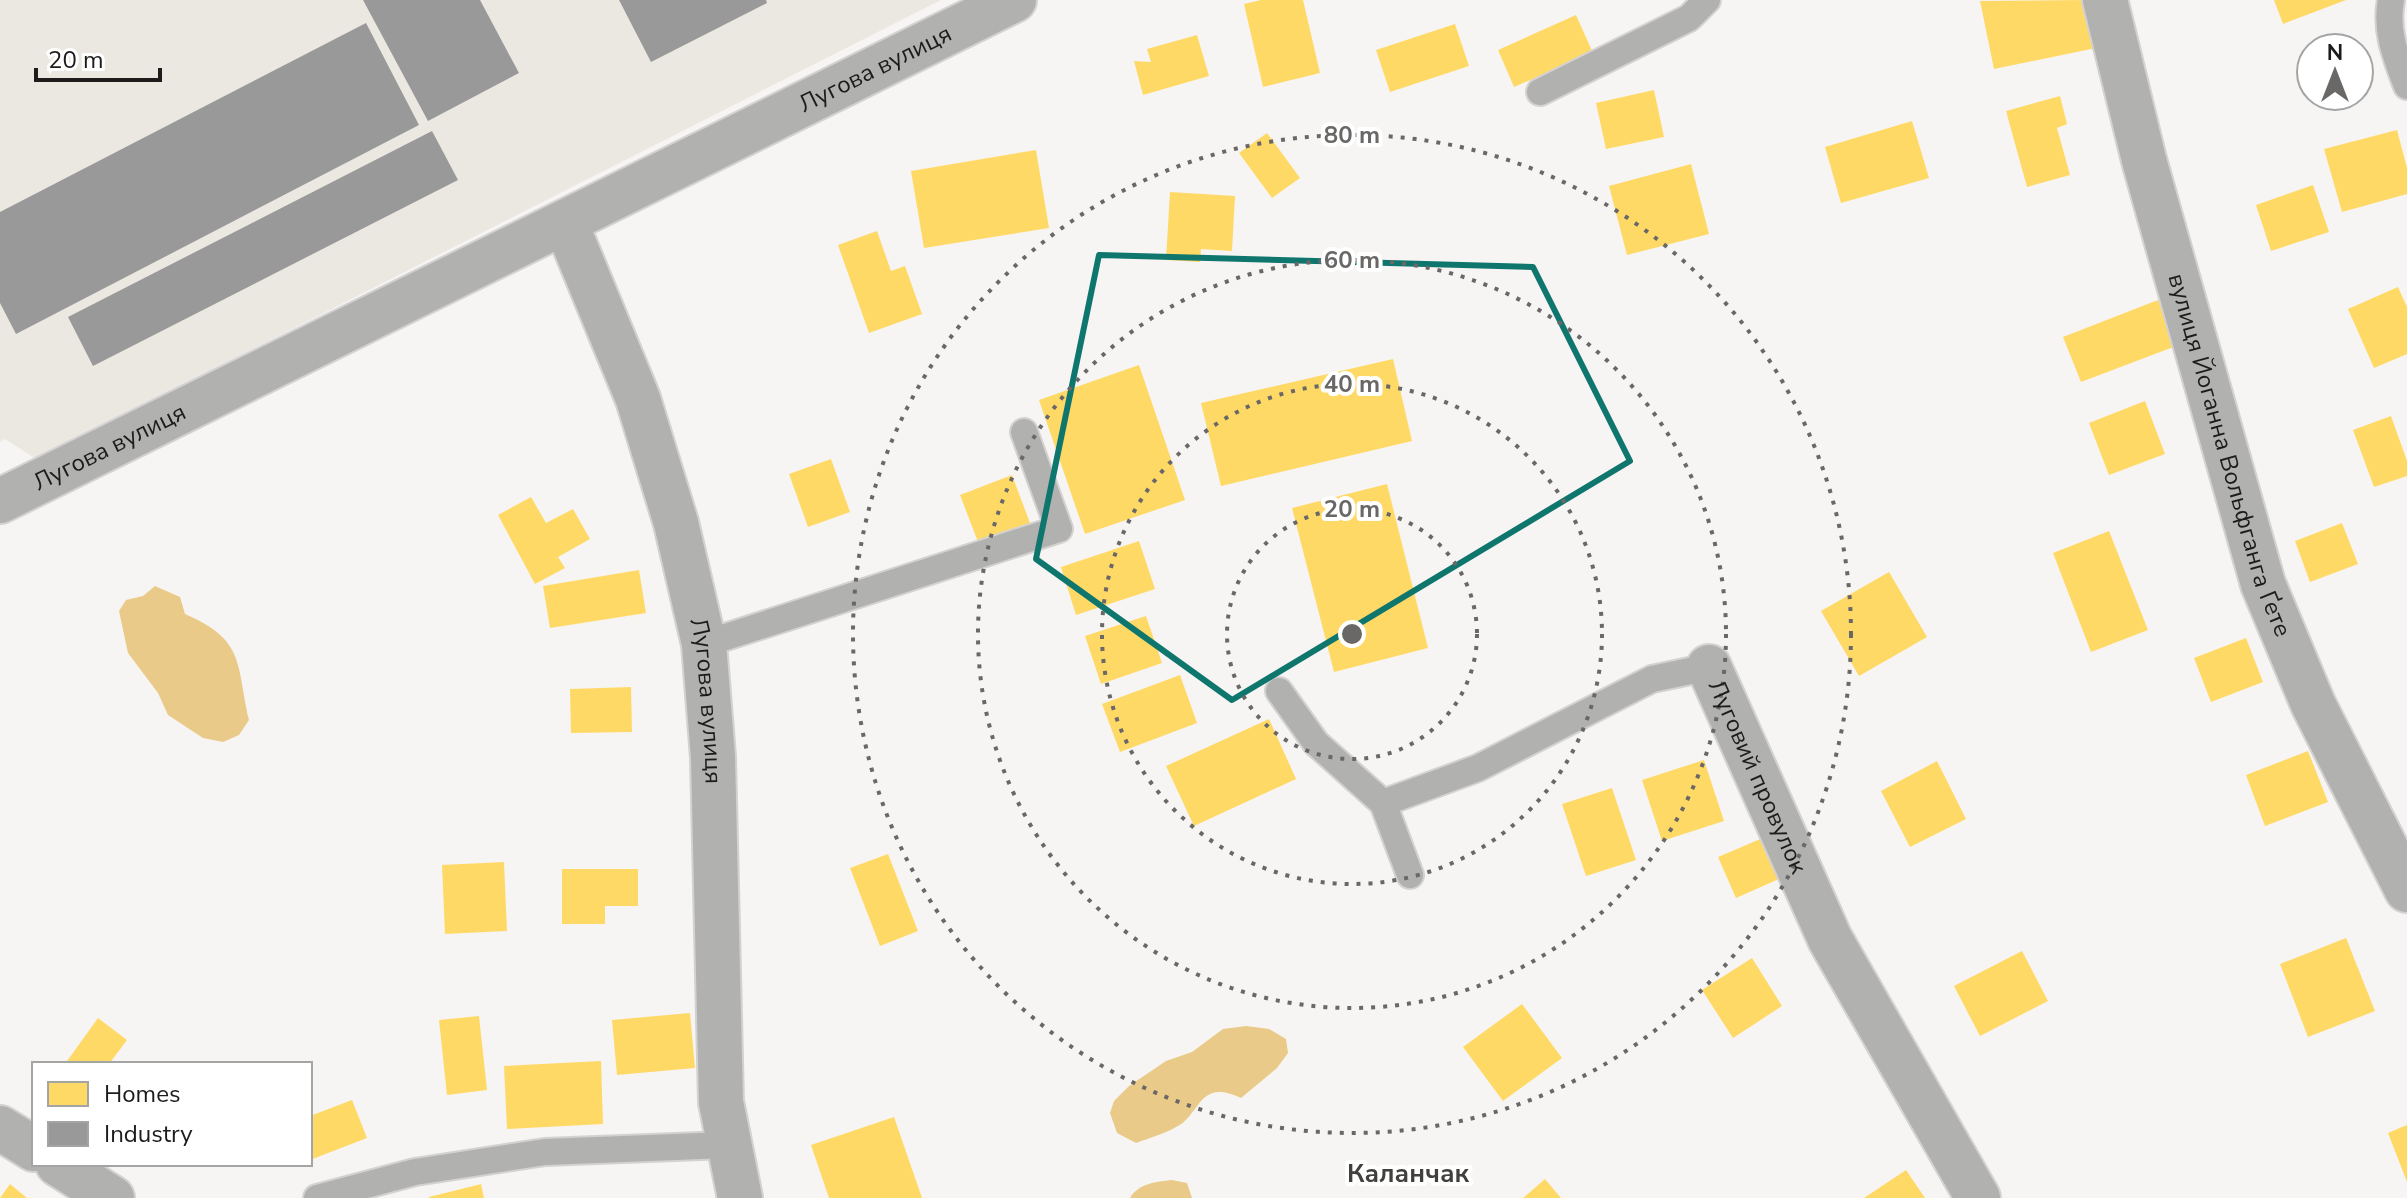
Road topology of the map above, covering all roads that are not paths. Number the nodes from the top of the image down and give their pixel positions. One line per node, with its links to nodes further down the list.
1 (1014, 0): 7 (street, Лугова вулиця)
2 (1707, 0): 6 (lane)
3 (2105, 0): 15 (street, вулиця Йоганна Вольфганга Ґете)
4 (2391, 0): 5 (lane)
5 (2407, 86)
6 (1540, 92)
7 (566, 224): 9 (street, Лугова вулиця); 10 (street, Лугова вулиця)
8 (1024, 432): 10 (lane)
9 (0, 501)
10 (704, 644): 17 (street, Лугова вулиця)
11 (1709, 667): 13 (lane, Луговий провулок); 23 (street, Луговий провулок)
12 (1279, 691): 13 (lane)
13 (1383, 803): 14 (lane)
14 (1410, 875)
15 (2407, 890)
16 (0, 1128): 18 (street)
17 (727, 1145): 21 (lane); 22 (street, Лугова вулиця)
18 (32, 1148)
19 (61, 1166): 20 (street)
20 (112, 1198)
21 (317, 1198)
22 (740, 1198)
23 (1978, 1198)

